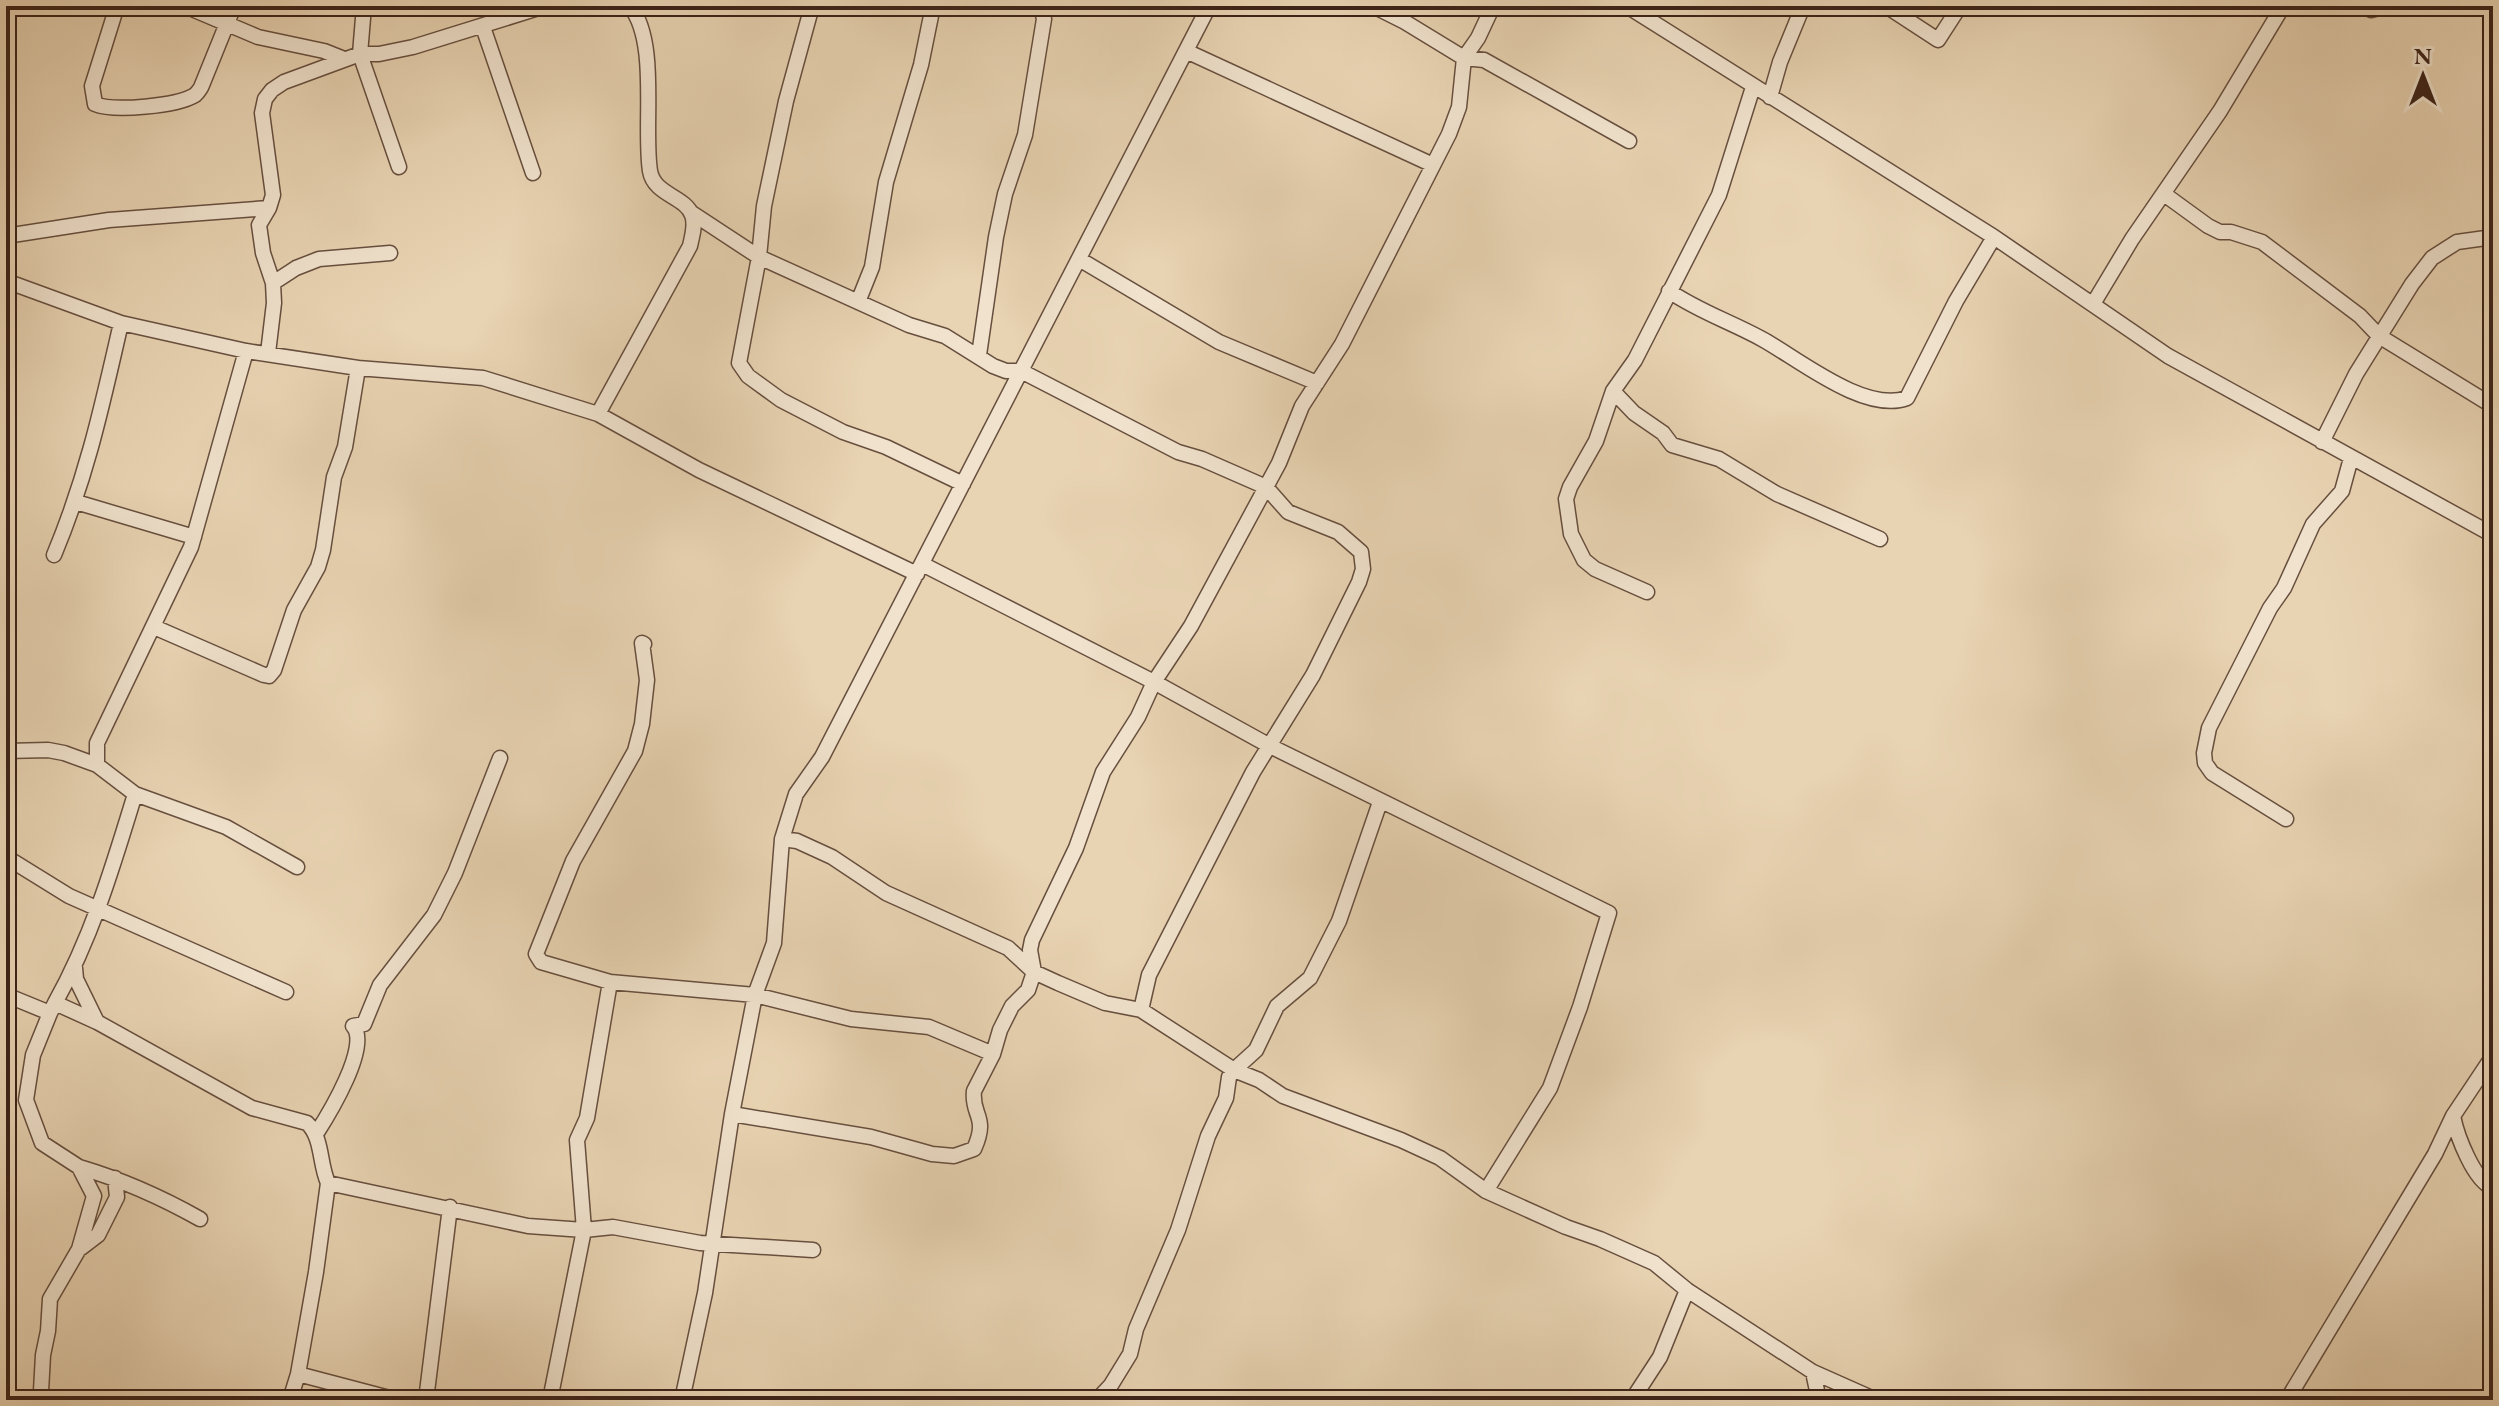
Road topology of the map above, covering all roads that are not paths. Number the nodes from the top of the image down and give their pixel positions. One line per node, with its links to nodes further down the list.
1 (117, 6): 20 (street)
2 (185, 6): 20 (street)
3 (234, 6): 20 (street)
4 (364, 6): 23 (street)
5 (545, 6): 21 (street)
6 (630, 6): 34 (street)
7 (812, 6): 39 (street)
8 (933, 6): 44 (street)
9 (1041, 6): 50 (street)
10 (1209, 6): 22 (street)
11 (1373, 6): 24 (street)
12 (1493, 6): 24 (street)
13 (1627, 6): 26 (street)
14 (1803, 6): 27 (street)
15 (1886, 6): 16 (street)
16 (1960, 6)
17 (2283, 6): 32 (street)
18 (2363, 6): 19 (street)
19 (2387, 6)
20 (228, 23): 25 (street)
21 (483, 27): 23 (street); 31 (street)
22 (1186, 51): 29 (street); 40 (street)
23 (360, 54): 25 (street); 30 (street)
24 (1464, 58): 28 (street); 29 (street)
25 (344, 59): 33 (street)
26 (1753, 87): 27 (street); 43 (street)
27 (1770, 97): 36 (street)
28 (1629, 141)
29 (1433, 165): 53 (street)
30 (399, 167)
31 (533, 173)
32 (2164, 194): 45 (street); 47 (street)
33 (269, 208): 35 (street); 42 (street)
34 (692, 213): 39 (street); 56 (street)
35 (6, 236)
36 (1994, 237): 43 (street); 45 (street)
37 (2493, 237): 47 (street)
38 (390, 253): 42 (street)
39 (759, 257): 44 (street); 59 (street)
40 (1079, 259): 52 (street); 53 (street)
41 (6, 281): 46 (street)
42 (273, 283): 49 (street)
43 (1669, 291): 54 (street)
44 (858, 302): 50 (street)
45 (2093, 304): 57 (street)
46 (121, 323): 48 (street); 61 (street)
47 (2379, 336): 55 (street); 57 (street)
48 (246, 351): 49 (street); 63 (street)
49 (268, 353): 51 (street)
50 (979, 355): 52 (street)
51 (358, 368): 56 (street); 68 (street)
52 (1021, 371): 59 (street); 60 (street)
53 (1317, 383): 60 (street)
54 (1613, 391): 64 (street); 67 (street)
55 (2493, 406)
56 (598, 414): 66 (street)
57 (2322, 442): 58 (street)
58 (2351, 458): 62 (street); 77 (street)
59 (963, 484): 66 (street)
60 (1266, 487): 70 (street); 71 (street)
61 (76, 502): 63 (street); 65 (street)
62 (2493, 535)
63 (194, 537): 68 (street)
64 (1880, 539)
65 (54, 555)
66 (919, 569): 70 (street); 78 (street)
67 (1647, 592)
68 (154, 627): 74 (street)
69 (644, 644): 84 (street)
70 (1154, 682): 71 (street); 83 (street)
71 (1270, 746): 76 (street); 89 (street)
72 (6, 751): 74 (street)
73 (500, 758): 96 (street)
74 (97, 765): 75 (street)
75 (135, 794): 80 (street); 81 (street)
76 (1380, 802): 93 (street); 101 (street)
77 (2286, 819)
78 (782, 839): 83 (street); 87 (street)
79 (6, 857): 81 (street)
80 (297, 867)
81 (99, 909): 82 (street); 85 (street)
82 (75, 968): 88 (street); 90 (street)
83 (1034, 972): 89 (street); 91 (street)
84 (610, 982): 87 (street); 104 (street)
85 (286, 992)
86 (6, 995): 88 (street)
87 (755, 995): 91 (street); 94 (street)
88 (53, 1008): 90 (street); 97 (street)
89 (1141, 1010): 93 (street)
90 (97, 1022): 96 (street)
91 (993, 1054): 94 (street)
92 (2493, 1056): 95 (street)
93 (1234, 1070): 101 (street); 117 (street)
94 (732, 1114): 105 (street)
95 (2453, 1116): 100 (street); 121 (street)
96 (316, 1134): 99 (street)
97 (79, 1167): 98 (street); 106 (street)
98 (115, 1178): 103 (street); 106 (street)
99 (328, 1183): 102 (street); 110 (street)
100 (2493, 1188)
101 (1486, 1191): 108 (street)
102 (450, 1207): 104 (street); 114 (street)
103 (200, 1219)
104 (584, 1230): 105 (street); 115 (street)
105 (711, 1243): 107 (street); 116 (street)
106 (79, 1249): 111 (street)
107 (813, 1250)
108 (1687, 1290): 109 (street); 118 (street)
109 (1813, 1372): 119 (street); 120 (street)
110 (298, 1374): 112 (street); 113 (street)
111 (43, 1400)
112 (290, 1400)
113 (397, 1400)
114 (426, 1400)
115 (550, 1400)
116 (682, 1400)
117 (1097, 1400)
118 (1632, 1400)
119 (1819, 1400)
120 (1876, 1400)
121 (2287, 1400)

